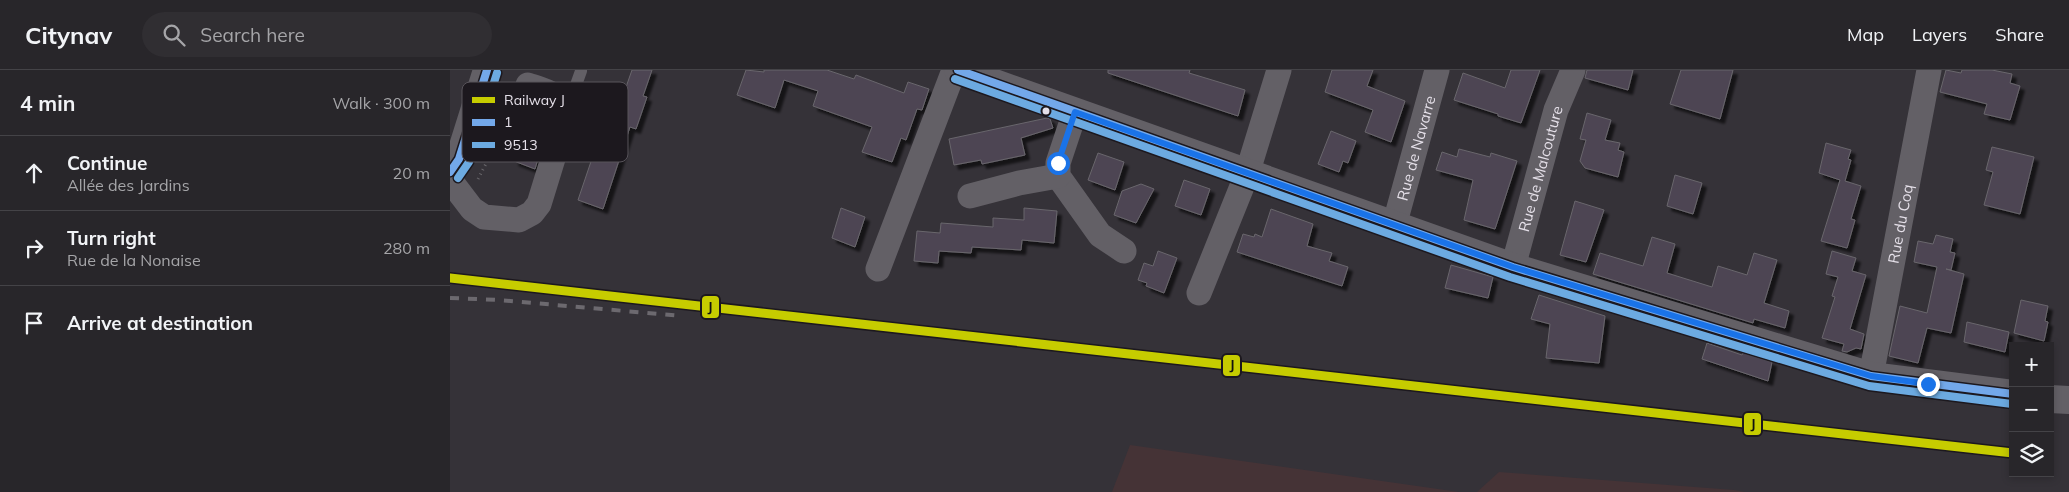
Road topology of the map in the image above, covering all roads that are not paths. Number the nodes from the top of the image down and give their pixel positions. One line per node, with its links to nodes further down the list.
1 (488, 70): 8 (main road)
2 (956, 70): 10 (main road); 21 (street)
3 (1279, 70): 14 (street)
4 (1437, 70): 18 (street, Rue de Navarre)
5 (1573, 70): 20 (street, Rue de Malcouture)
6 (1929, 70): 23 (street, Rue du Coq)
7 (581, 71): 9 (lane)
8 (484, 82)
9 (577, 82)
10 (1075, 112): 14 (main road); 15 (street)
11 (462, 150): 13 (main road)
12 (552, 162): 16 (street)
13 (450, 172)
14 (1247, 174): 18 (main road); 22 (street)
15 (1058, 176): 17 (street); 19 (street)
16 (450, 180)
17 (970, 196)
18 (1394, 226): 20 (main road)
19 (1124, 250)
20 (1513, 267): 23 (main road)
21 (878, 269)
22 (1199, 293)
23 (1871, 376): 24 (main road)
24 (2009, 393)
25 (2054, 399): 26 (main road)
26 (2069, 400)

